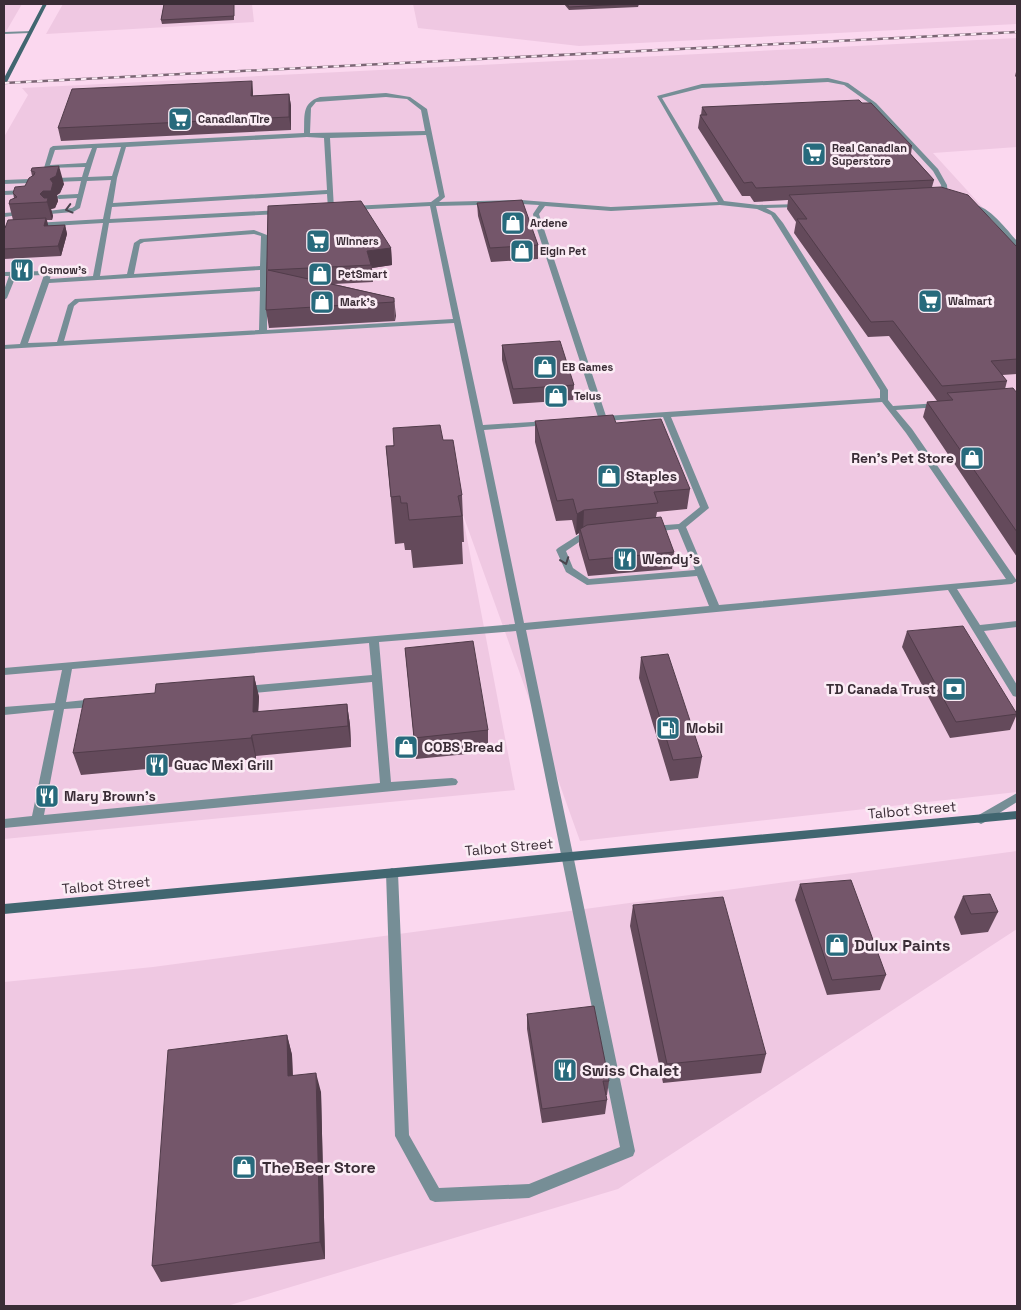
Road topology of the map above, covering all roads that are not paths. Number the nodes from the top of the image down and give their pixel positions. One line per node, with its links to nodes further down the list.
1 (45, 4): 2 (main road)
2 (30, 32): 3 (lane); 4 (main road)
3 (4, 33)
4 (4, 82)
5 (428, 133): 6 (lane); 7 (lane); 26 (lane)
6 (308, 135): 7 (lane); 8 (lane)
7 (327, 136): 17 (lane)
8 (124, 145): 9 (lane); 11 (lane)
9 (95, 146): 10 (lane); 10 (lane)
10 (89, 165): 12 (lane)
11 (114, 178): 12 (lane); 30 (lane)
12 (84, 179): 13 (lane); 16 (lane)
13 (6, 182): 18 (lane)
14 (62, 190): 16 (lane)
15 (35, 191): 18 (lane)
16 (81, 192): 20 (lane); 36 (lane, one-way to 36)
17 (329, 192): 31 (lane); 33 (lane)
18 (4, 194)
19 (946, 196): 21 (lane); 23 (lane); 28 (lane)
20 (59, 197)
21 (937, 197)
22 (32, 198): 24 (lane)
23 (953, 198)
24 (4, 200)
25 (967, 202): 41 (lane)
26 (434, 204): 27 (lane); 33 (lane); 50 (lane)
27 (542, 204): 28 (lane); 58 (lane)
28 (722, 204): 32 (lane)
29 (807, 204): 32 (lane)
30 (109, 205): 31 (lane); 39 (lane)
31 (222, 206): 35 (lane); 39 (lane)
32 (758, 208): 55 (lane)
33 (331, 209): 34 (lane)
34 (321, 210)
35 (292, 211)
36 (50, 212)
37 (17, 214): 38 (lane)
38 (4, 215)
39 (106, 221): 40 (lane); 46 (lane)
40 (22, 226)
41 (1017, 245)
42 (265, 268): 45 (lane); 45 (lane); 48 (lane)
43 (4, 274): 44 (lane)
44 (13, 274): 47 (lane); 49 (lane)
45 (130, 276): 46 (lane)
46 (96, 278): 47 (lane)
47 (46, 281): 53 (lane)
48 (264, 289): 51 (lane); 52 (lane)
49 (4, 298)
50 (457, 321): 51 (lane); 60 (lane)
51 (263, 333): 52 (lane)
52 (60, 344): 53 (lane)
53 (24, 346): 54 (lane)
54 (4, 347)
55 (884, 400): 57 (lane); 58 (lane)
56 (949, 404): 57 (lane)
57 (891, 408): 65 (lane)
58 (666, 415): 61 (lane)
59 (557, 422): 60 (lane)
60 (479, 428): 68 (lane)
61 (681, 526): 62 (lane); 64 (lane)
62 (642, 530)
63 (603, 534): 64 (lane, one-way to 64)
64 (700, 573): 66 (lane)
65 (951, 587): 66 (lane); 69 (lane)
66 (715, 608): 68 (lane)
67 (1017, 624): 69 (lane)
68 (520, 627): 70 (lane); 86 (lane)
69 (977, 629): 75 (lane)
70 (374, 639): 71 (lane); 73 (lane)
71 (68, 665): 72 (lane); 77 (lane)
72 (4, 671)
73 (377, 678): 74 (lane); 80 (lane)
74 (229, 691)
75 (1017, 693)
76 (110, 702): 77 (lane)
77 (60, 706): 78 (lane); 84 (lane)
78 (4, 711)
79 (452, 782): 80 (lane)
80 (386, 787): 84 (lane)
81 (1017, 797): 83 (lane)
82 (1017, 815): 83 (main road, Talbot Street)
83 (981, 818): 86 (main road, Talbot Street)
84 (37, 820): 85 (lane)
85 (4, 823)
86 (567, 857): 87 (main road, Talbot Street); 87 (lane)
87 (392, 873): 88 (main road, Talbot Street)
88 (4, 909)

